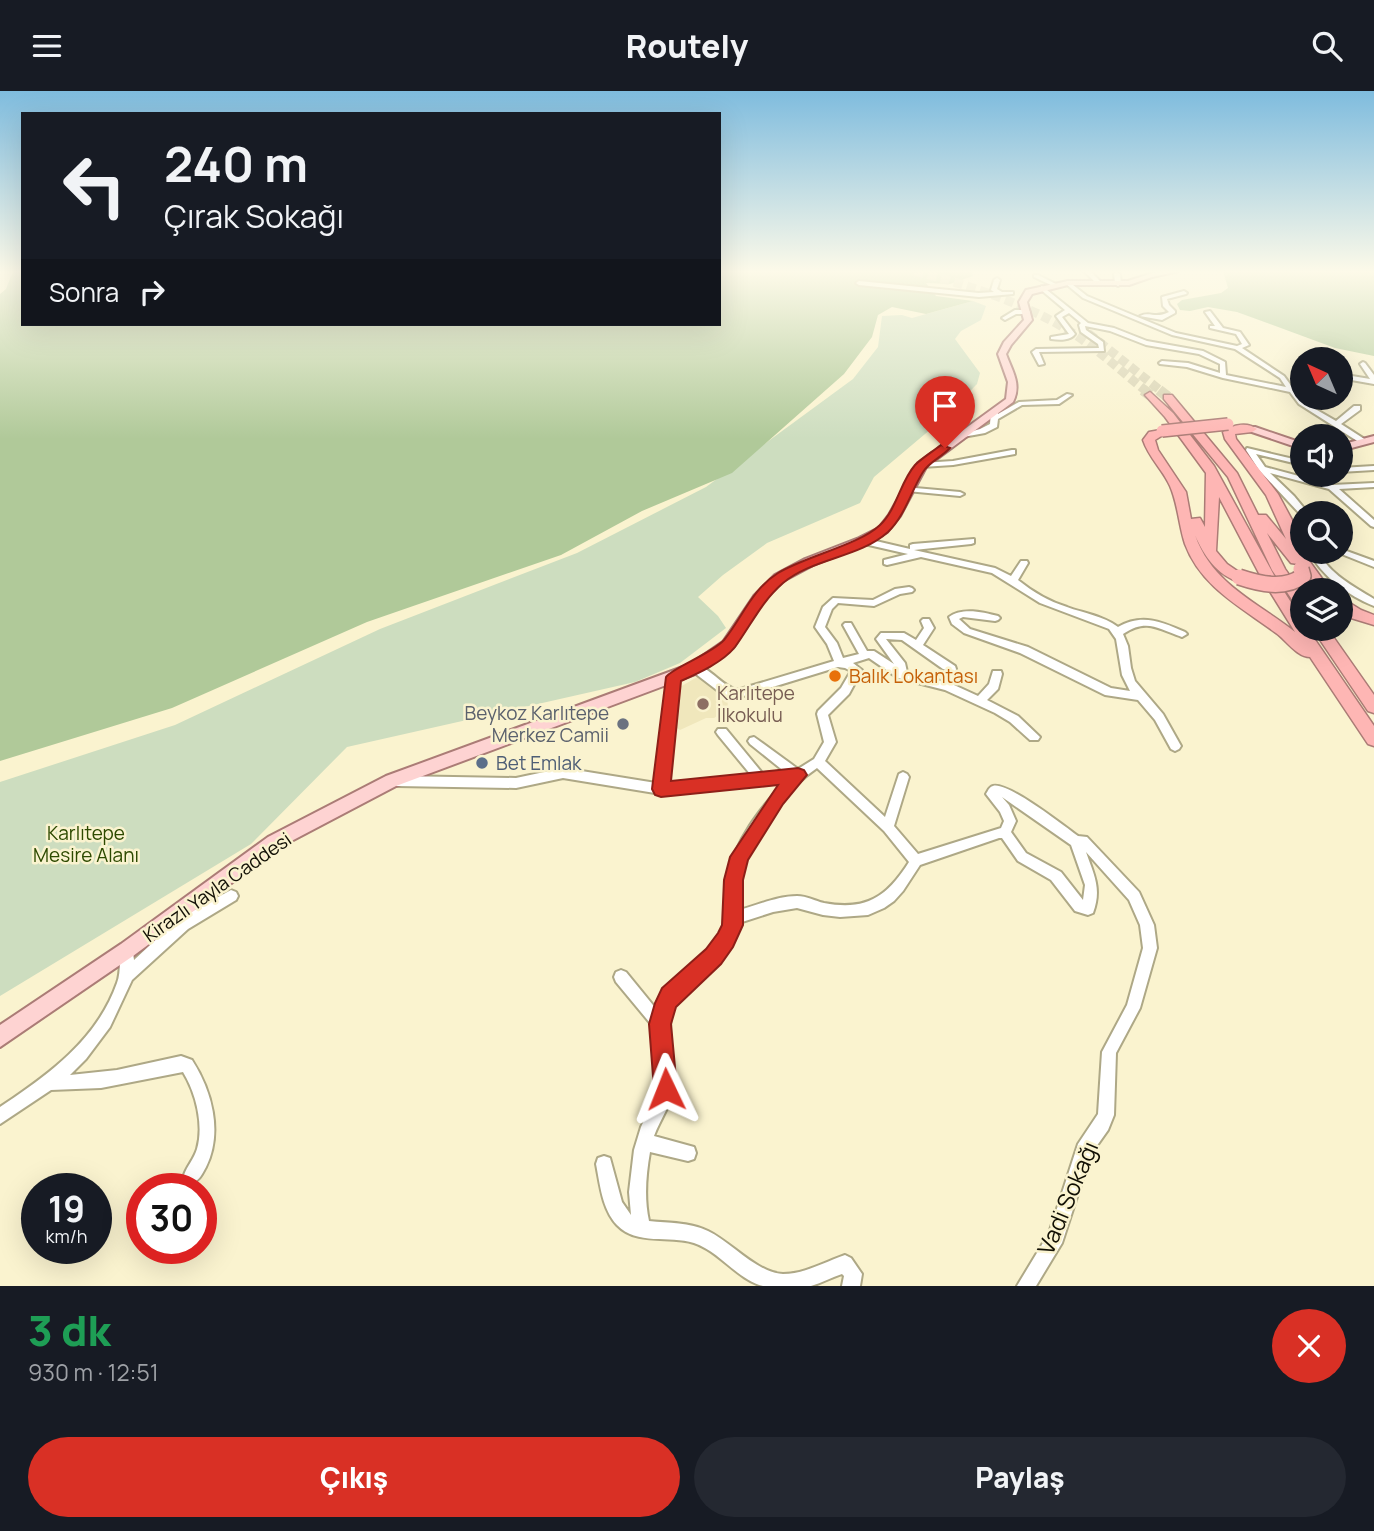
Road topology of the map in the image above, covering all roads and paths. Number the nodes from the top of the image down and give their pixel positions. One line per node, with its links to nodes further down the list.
1 (1024, 327): 23 (main road, Kirazlı Yayla Caddesi)
2 (1067, 327): 8 (street)
3 (1082, 327): 11 (street)
4 (1100, 327): 13 (street)
5 (1158, 327): 9 (street)
6 (1212, 327): 7 (street)
7 (1220, 328): 9 (street)
8 (1053, 338)
9 (1237, 348): 16 (street)
10 (1162, 363): 13 (street)
11 (1041, 364)
12 (1363, 364): 15 (street)
13 (1223, 376): 17 (street)
14 (1353, 378): 15 (street)
15 (1374, 381)
16 (1290, 387)
17 (1290, 390)
18 (1069, 395): 23 (street)
19 (1150, 395): 32 (highway)
20 (1168, 397): 36 (highway)
21 (1357, 408): 24 (street)
22 (1313, 410): 24 (street)
23 (995, 415): 31 (main road, Kirazlı Yayla Caddesi)
24 (1337, 424)
25 (1252, 429): 28 (main road); 38 (highway, bridge); 43 (highway)
26 (1353, 432): 27 (street)
27 (1369, 440)
28 (1290, 442)
29 (1012, 452): 31 (street)
30 (1290, 460): 34 (street)
31 (922, 465): 42 (main road, Kirazlı Yayla Caddesi)
32 (1208, 466): 53 (highway); 82 (highway)
33 (1374, 468): 35 (street)
34 (1263, 469): 37 (street); 45 (street)
35 (1353, 469)
36 (1233, 476): 52 (highway); 62 (highway)
37 (1290, 476)
38 (1176, 485): 53 (highway); 82 (highway)
39 (1374, 485): 40 (street)
40 (1353, 486)
41 (1332, 487): 46 (street)
42 (907, 489): 44 (street); 47 (main road, Kirazlı Yayla Caddesi)
43 (1272, 494): 49 (highway); 60 (highway)
44 (960, 495)
45 (1294, 501)
46 (1374, 524)
47 (863, 541): 50 (street); 78 (main road, Kirazlı Yayla Caddesi)
48 (971, 541): 50 (street)
49 (1290, 542)
50 (893, 547): 51 (street)
51 (923, 553): 55 (street); 61 (street)
52 (1290, 554)
53 (1210, 556): 58 (highway, bridge)
54 (1353, 556): 57 (street)
55 (887, 562)
56 (1024, 563): 61 (street)
57 (1374, 563)
58 (1298, 564)
59 (1321, 564): 64 (street)
60 (1314, 578)
61 (1014, 579): 72 (street)
62 (1290, 587)
63 (909, 590): 77 (street)
64 (1374, 603)
65 (1353, 612): 68 (highway)
66 (995, 618): 84 (street)
67 (1353, 620): 71 (highway)
68 (1374, 620)
69 (926, 621): 75 (street)
70 (848, 625): 76 (street)
71 (1374, 627)
72 (1118, 632): 73 (street); 84 (street)
73 (1182, 634)
74 (1329, 641): 86 (highway)
75 (918, 645): 79 (street); 83 (street)
76 (864, 654): 77 (street); 79 (street)
77 (840, 664): 78 (street); 92 (street)
78 (696, 668): 81 (main road, Kirazlı Yayla Caddesi)
79 (902, 674): 83 (street)
80 (997, 674): 85 (street)
81 (674, 677): 96 (main road, Kirazlı Yayla Caddesi); 97 (street)
82 (1330, 677): 89 (highway)
83 (948, 687): 85 (street)
84 (1142, 696): 91 (street)
85 (979, 701): 88 (street)
86 (1374, 707)
87 (722, 732): 95 (street)
88 (1034, 737)
89 (1374, 739)
90 (754, 741): 93 (street)
91 (1175, 745)
92 (818, 762): 93 (street); 98 (street)
93 (798, 775): 95 (street); 103 (street)
94 (903, 777): 98 (street)
95 (760, 778): 97 (street)
96 (391, 781): 97 (street); 104 (main road, Kirazlı Yayla Caddesi)
97 (661, 789)
98 (888, 827): 101 (street)
99 (1005, 833): 100 (street, Vadi Sokağı); 100 (street); 101 (street)
100 (1077, 842): 117 (street, Vadi Sokağı)
101 (916, 861): 103 (street)
102 (231, 896): 105 (street)
103 (733, 918): 107 (street)
104 (127, 950): 105 (street); 108 (main road, Kirazlı Yayla Caddesi)
105 (129, 974): 109 (street)
106 (621, 977): 107 (street)
107 (660, 1024): 111 (street)
108 (0, 1037)
109 (51, 1081): 110 (street); 114 (street)
110 (0, 1116)
111 (644, 1142): 112 (street); 115 (street)
112 (688, 1153)
113 (604, 1164): 115 (street)
114 (193, 1173)
115 (643, 1229): 116 (street)
116 (851, 1286)
117 (1026, 1286)

